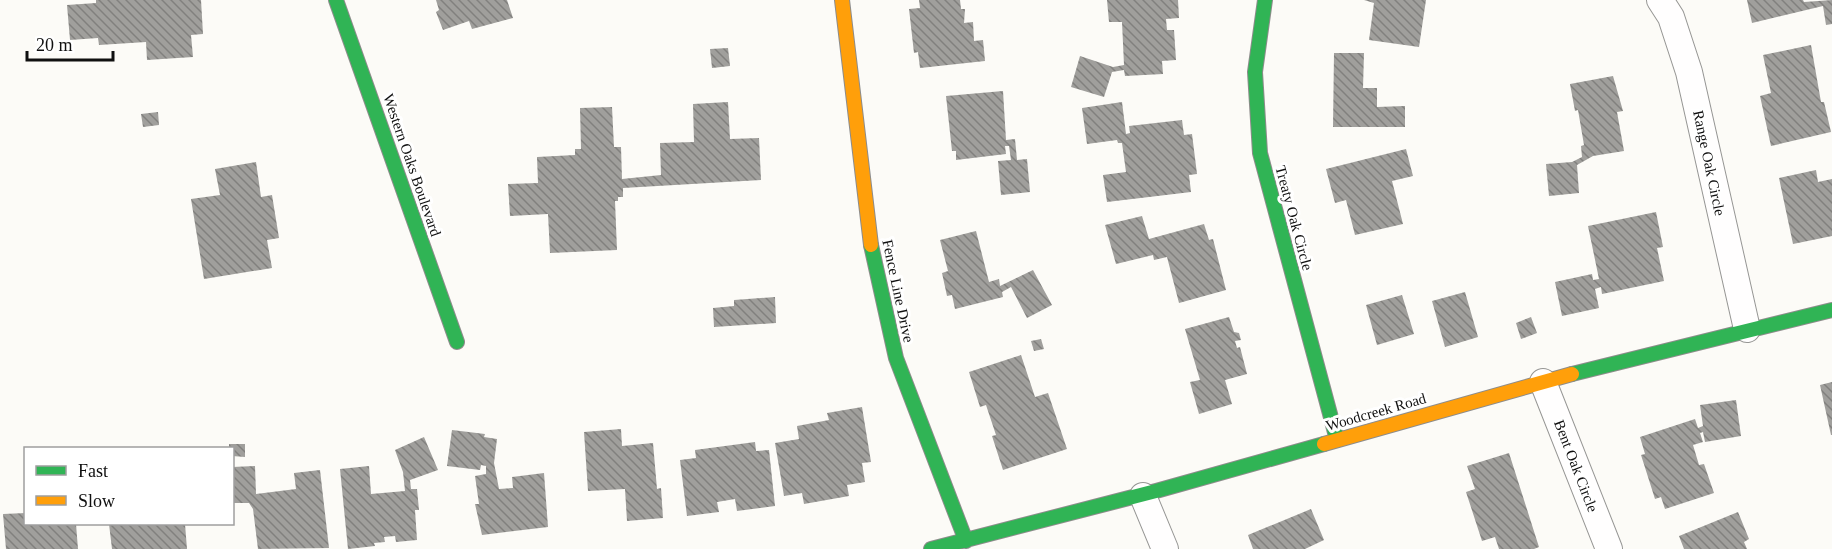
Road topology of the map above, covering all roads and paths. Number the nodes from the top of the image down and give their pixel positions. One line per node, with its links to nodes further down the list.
1 (336, 0): 7 (street, Western Oaks Boulevard)
2 (842, 0): 11 (street, Fence Line Drive)
3 (1265, 0): 9 (street, Treaty Oak Circle)
4 (1660, 0): 6 (street, Range Oak Circle)
5 (1832, 310): 6 (street, Woodcreek Road)
6 (1748, 329): 8 (street, Woodcreek Road)
7 (457, 342)
8 (1544, 382): 9 (street, Woodcreek Road); 14 (street, Bent Oak Circle)
9 (1337, 440): 10 (street, Woodcreek Road)
10 (1143, 496): 11 (street, Woodcreek Road); 13 (street)
11 (966, 541): 12 (street, Woodcreek Road)
12 (931, 549)
13 (1165, 549)
14 (1609, 549)

